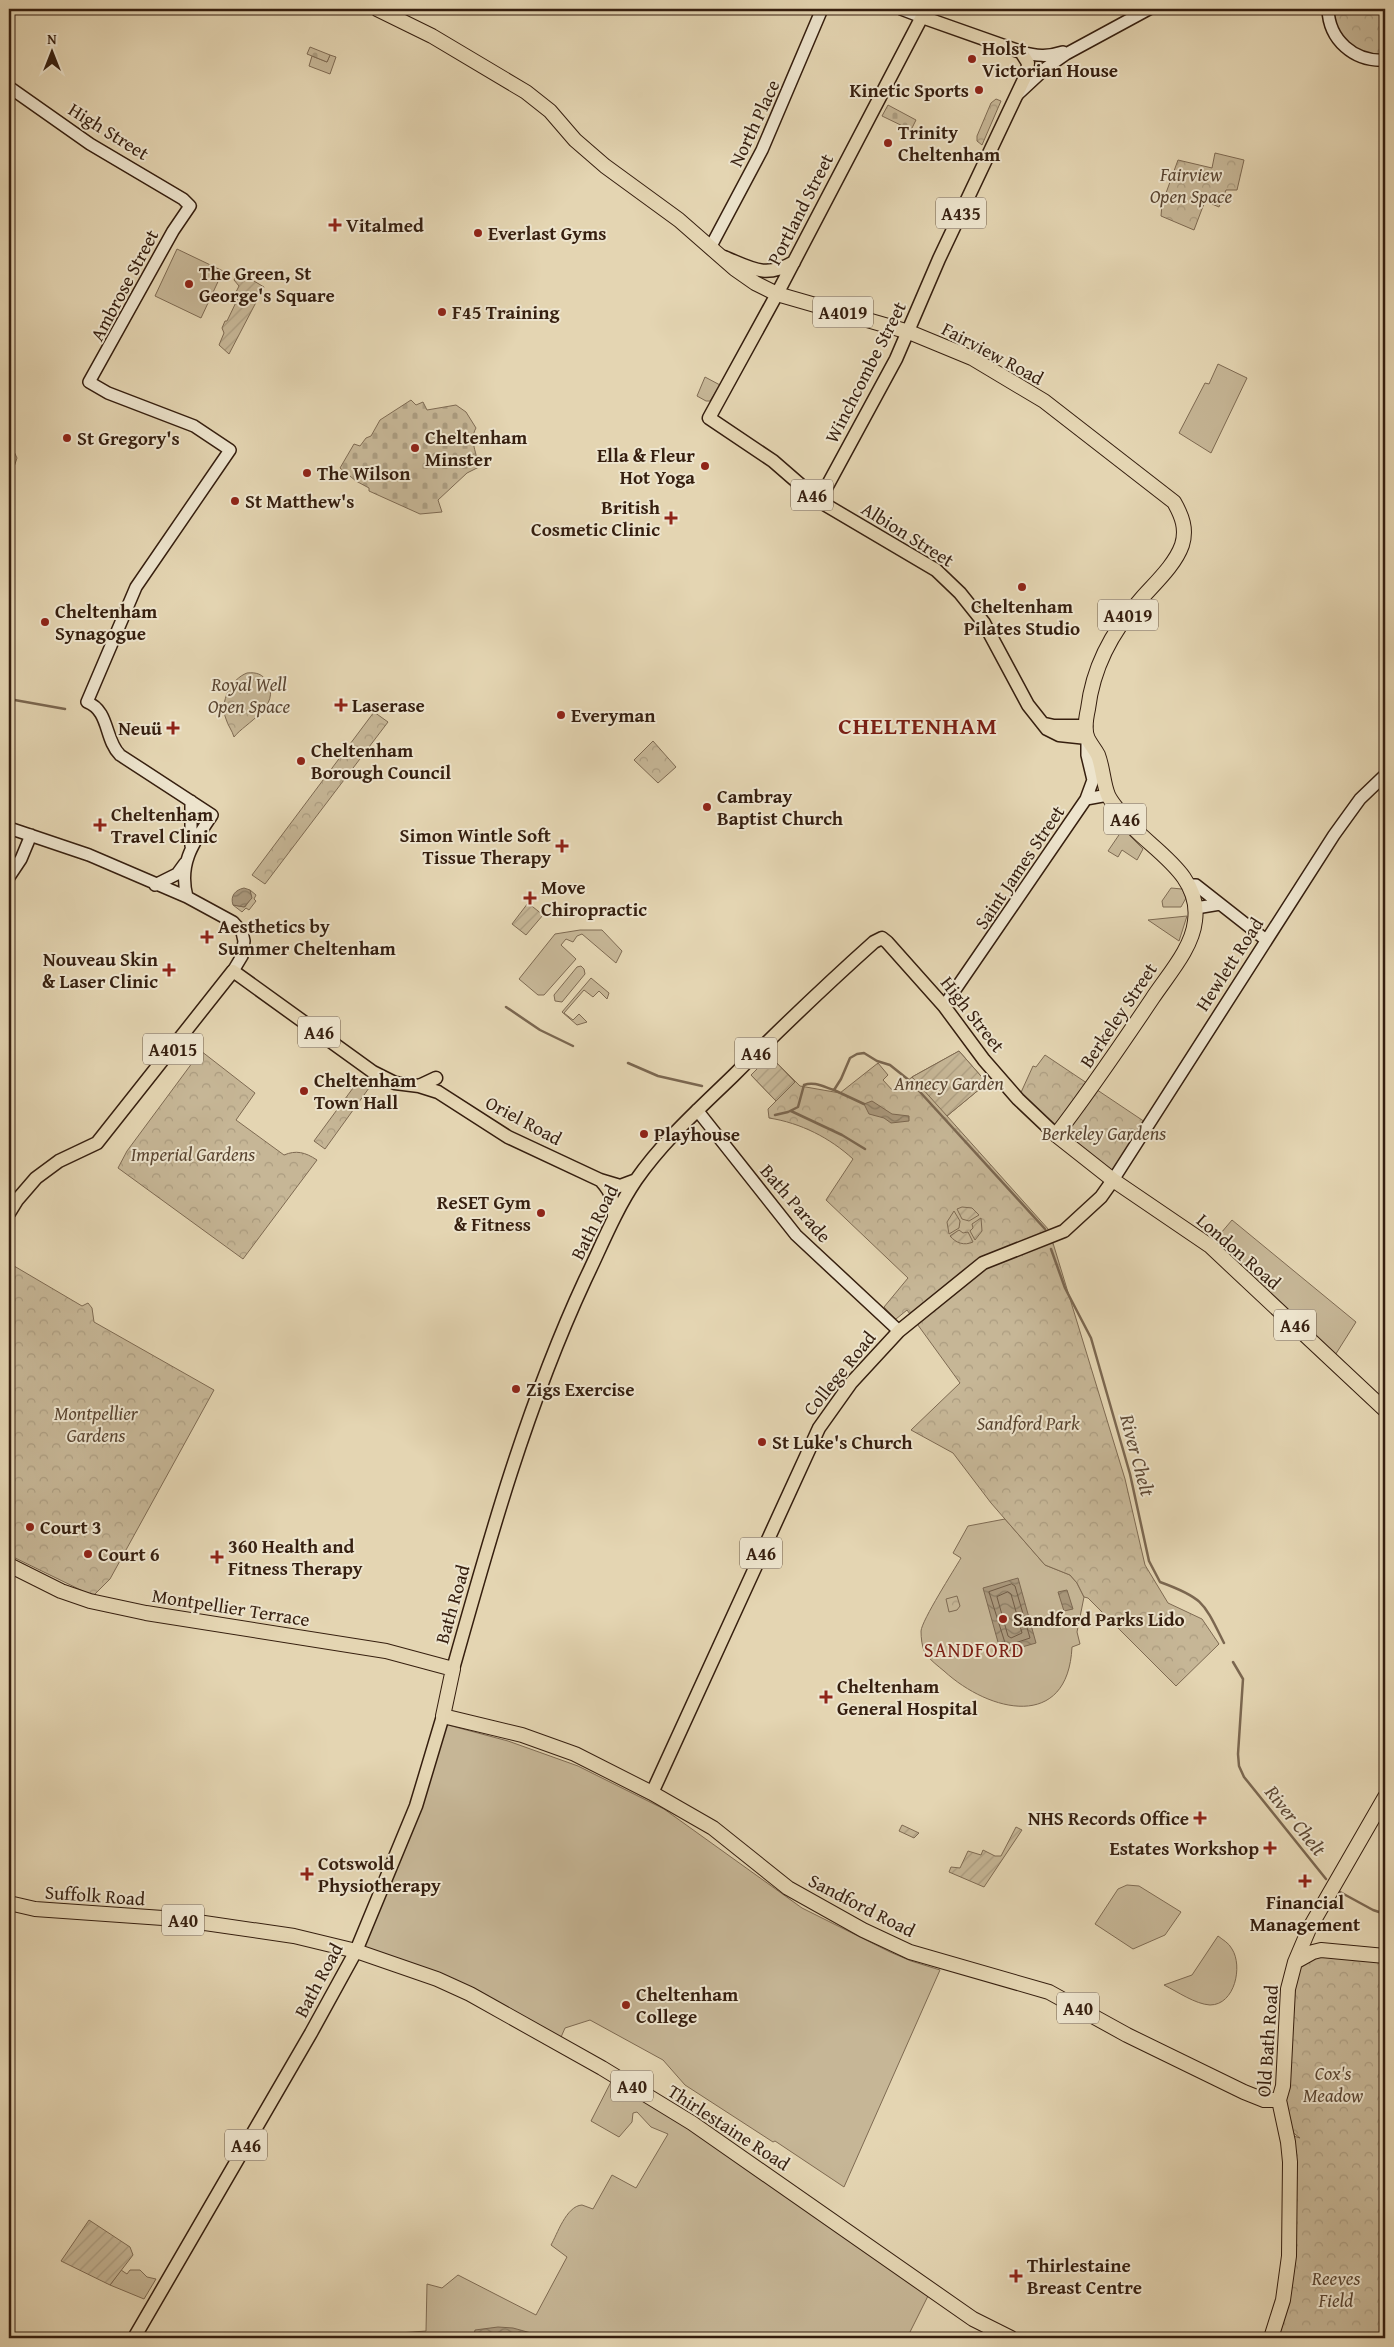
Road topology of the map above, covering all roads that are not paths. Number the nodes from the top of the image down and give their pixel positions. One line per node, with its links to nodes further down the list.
1 (377, 9): 13 (highway, A4019)
2 (822, 9): 13 (street, North Place)
3 (901, 9): 6 (street)
4 (1149, 9): 7 (street)
5 (1328, 9): 9 (street)
6 (924, 13): 8 (main road); 14 (main road, Portland Street)
7 (1076, 48): 8 (street); 11 (street)
8 (1020, 52): 11 (main road, A435)
9 (1385, 60)
10 (9, 87): 12 (street, High Street)
11 (1016, 96): 16 (main road, Winchcombe Street / A435)
12 (190, 206): 23 (street, Ambrose Street)
13 (714, 251): 14 (main road); 15 (highway, Fairview Road / A4019)
14 (794, 262): 15 (main road, Portland Street)
15 (777, 294): 16 (highway, Fairview Road / A4019); 17 (main road, Portland Street)
16 (909, 332): 18 (main road, Winchcombe Street / A435); 19 (highway, Fairview Road / A4019)
17 (709, 418): 18 (main road, Albion Street / A46)
18 (819, 500): 19 (main road, Albion Street / A46)
19 (1087, 732): 21 (highway, A46); 22 (street, Saint James Street)
20 (1385, 775): 35 (street, Hewlett Road)
21 (1108, 795): 22 (street); 30 (highway, A46)
22 (1086, 799): 37 (street, Saint James Street)
23 (191, 801): 26 (street); 26 (street)
24 (9, 828): 25 (street)
25 (30, 835): 28 (street); 29 (street)
26 (191, 846): 27 (street)
27 (186, 861): 29 (street); 31 (street)
28 (9, 877)
29 (155, 885): 31 (street)
30 (1189, 885): 32 (street); 33 (highway, Berkeley Street / A46)
31 (187, 897): 36 (street, A4015)
32 (1220, 904): 33 (street); 35 (street)
33 (1196, 908): 41 (highway, Berkeley Street / A46)
34 (882, 938): 37 (main road, High Street / A46); 40 (main road, Bath Road / A46)
35 (1266, 940): 44 (street, Hewlett Road)
36 (233, 971): 39 (main road, Oriel Road / A46); 45 (main road, A4015)
37 (944, 1006): 41 (main road, High Street / A46)
38 (436, 1078): 39 (main road)
39 (419, 1086): 42 (main road, Oriel Road / A46)
40 (697, 1110): 43 (main road, Bath Road / A46); 47 (street, Bath Parade)
41 (1056, 1134): 44 (highway, London Road / A46)
42 (600, 1180): 43 (main road, Oriel Road / A46); 46 (main road)
43 (636, 1180): 46 (main road, Bath Road / A46)
44 (1113, 1180): 47 (main road, College Road / A46); 48 (highway, London Road / A46)
45 (9, 1213)
46 (614, 1217): 50 (main road, Bath Road / A46)
47 (899, 1331): 52 (main road, College Road / A46)
48 (1385, 1410)
49 (9, 1565): 50 (highway, Montpellier Terrace)
50 (453, 1669): 51 (highway, Bath Road / A46)
51 (442, 1716): 52 (highway, Sandford Road / A40); 56 (main road, Bath Road / A46)
52 (652, 1794): 60 (highway, Sandford Road / A40)
53 (1385, 1797): 55 (highway, Old Bath Road)
54 (9, 1903): 56 (highway, Suffolk Road / A40)
55 (1309, 1929): 57 (highway); 59 (highway, Old Bath Road)
56 (356, 1950): 61 (main road, Bath Road / A46); 62 (highway, Thirlestaine Road / A40)
57 (1341, 1951): 58 (highway); 59 (highway)
58 (1385, 1956)
59 (1295, 1962): 60 (highway, Old Bath Road)
60 (1279, 2100): 63 (highway, Old Bath Road)
61 (134, 2338)
62 (1011, 2338)
63 (1271, 2338)

